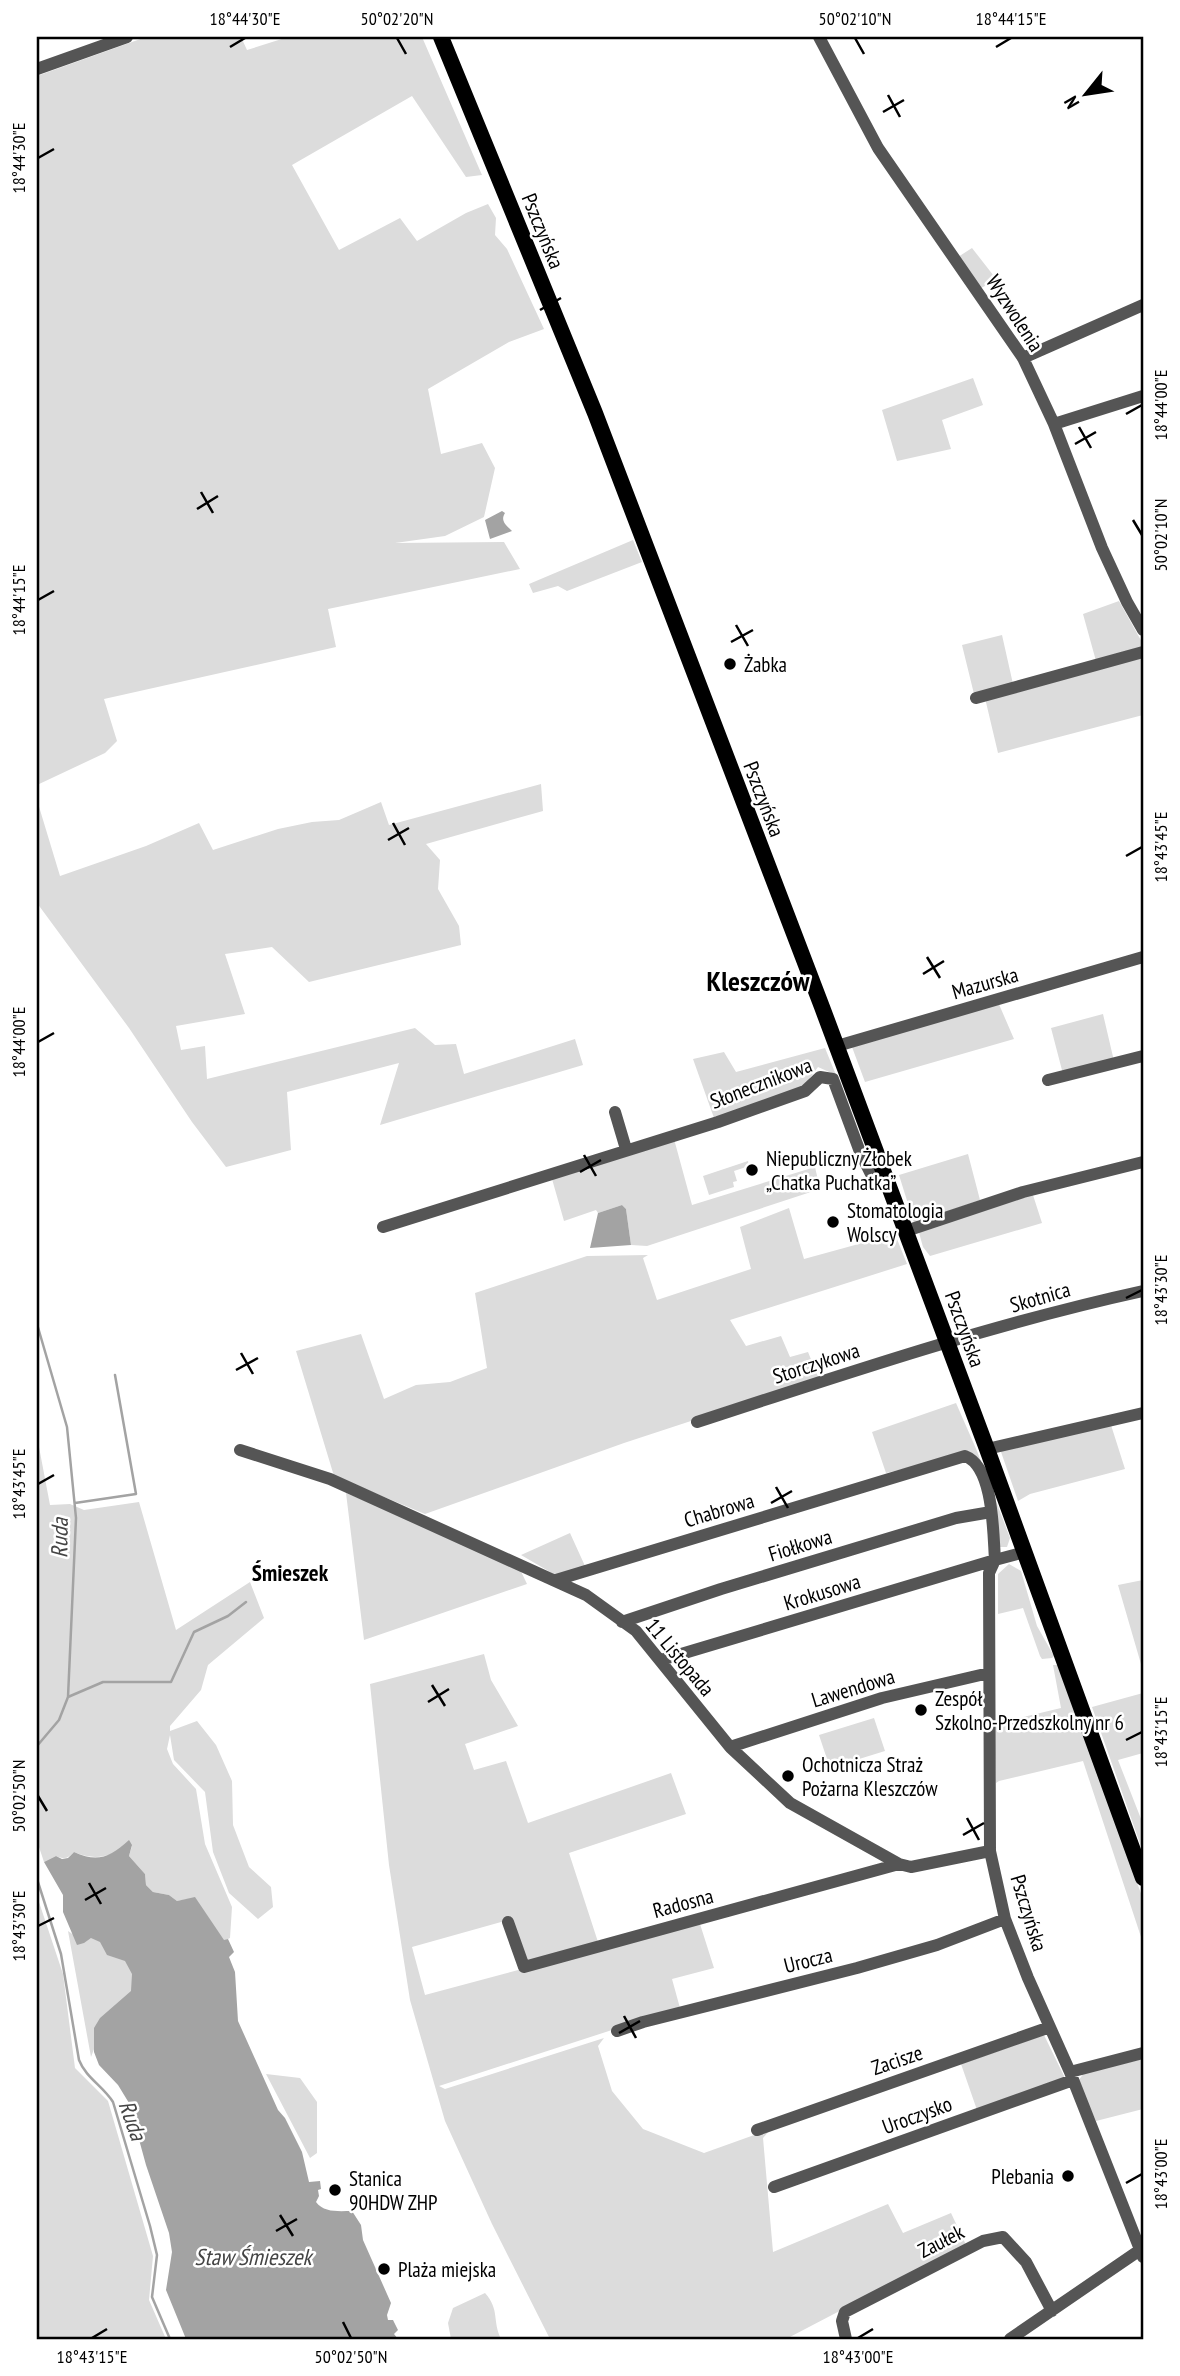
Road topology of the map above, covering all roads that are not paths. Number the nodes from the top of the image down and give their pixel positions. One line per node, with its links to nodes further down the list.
1 (127, 37): 4 (street)
2 (441, 37): 13 (main road, Pszczyńska)
3 (819, 37): 6 (street, Wyzwolenia)
4 (37, 69)
5 (1143, 304): 6 (street)
6 (1023, 358): 8 (street, Wyzwolenia)
7 (1143, 396): 8 (street)
8 (1054, 424): 9 (street, Wyzwolenia)
9 (1143, 630)
10 (1143, 652): 11 (street)
11 (976, 698)
12 (1143, 957): 13 (street, Mazurska)
13 (837, 1046): 19 (main road, Pszczyńska)
14 (1143, 1056): 15 (street)
15 (1048, 1080)
16 (615, 1112): 17 (street)
17 (626, 1149): 19 (street, Słonecznikowa); 20 (street, Słonecznikowa)
18 (1143, 1163): 21 (street)
19 (887, 1179): 21 (main road, Pszczyńska)
20 (383, 1227)
21 (906, 1231): 23 (main road, Pszczyńska)
22 (1143, 1291): 23 (street, Skotnica)
23 (947, 1343): 25 (street, Storczykowa); 26 (main road, Pszczyńska)
24 (1143, 1413): 26 (street)
25 (697, 1422)
26 (987, 1449): 30 (main road, Pszczyńska)
27 (240, 1450): 32 (street, 11 Listopada)
28 (974, 1459): 29 (street, Pszczyńska); 32 (street, Chabrowa)
29 (991, 1512): 31 (street, Pszczyńska); 33 (street, Fiołkowa)
30 (1025, 1552): 31 (street); 39 (main road, Pszczyńska)
31 (995, 1560): 34 (street, Krokusowa); 35 (street, Pszczyńska)
32 (556, 1580): 33 (street, 11 Listopada)
33 (622, 1622): 34 (street, 11 Listopada)
34 (661, 1660): 36 (street, 11 Listopada)
35 (989, 1673): 36 (street, Lawendowa); 37 (street, Pszczyńska)
36 (730, 1747): 38 (street, 11 Listopada)
37 (990, 1851): 38 (street); 40 (street, Pszczyńska)
38 (899, 1864): 41 (street, Radosna)
39 (1143, 1878)
40 (1005, 1919): 42 (street, Pszczyńska); 43 (street, Urocza)
41 (508, 1922)
42 (1050, 2027): 45 (street, Pszczyńska); 46 (street, Zacisze)
43 (617, 2031)
44 (1143, 2053): 45 (street)
45 (1071, 2076): 47 (street, Uroczysko); 48 (street, Pszczyńska)
46 (757, 2130)
47 (774, 2187)
48 (1142, 2253): 49 (street)
49 (1052, 2311): 50 (street, Zaułek); 51 (street)
50 (846, 2339)
51 (1010, 2339)

